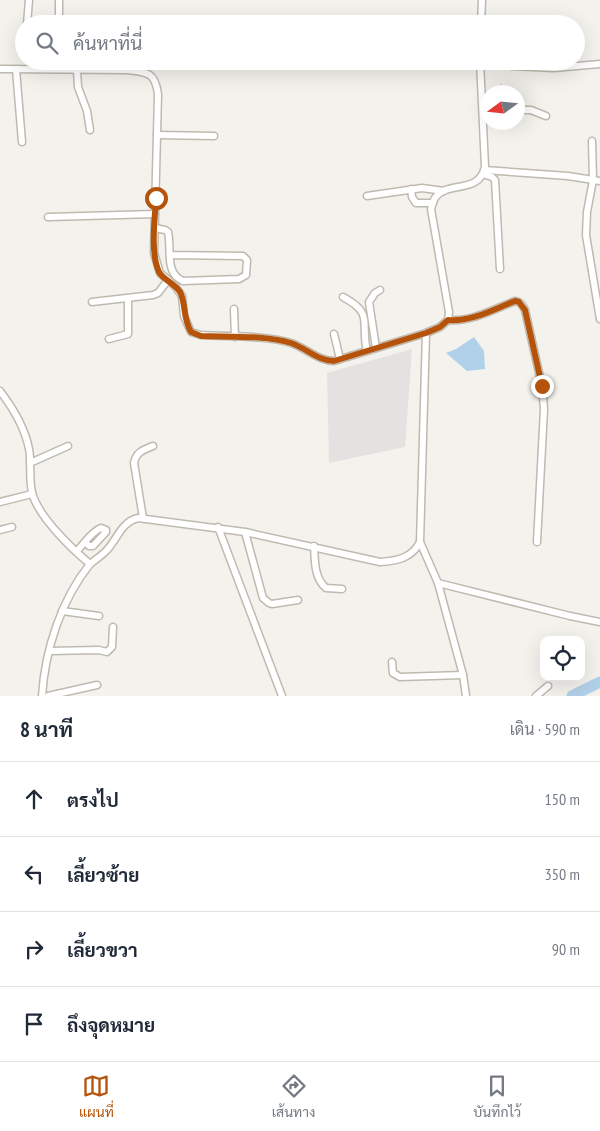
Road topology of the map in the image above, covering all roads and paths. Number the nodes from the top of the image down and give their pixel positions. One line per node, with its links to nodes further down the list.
1 (28, 0): 4 (street)
2 (59, 0): 5 (street)
3 (482, 0): 6 (street)
4 (27, 15)
5 (59, 15)
6 (481, 15)
7 (600, 64): 8 (street)
8 (585, 65)
9 (0, 69): 10 (street)
10 (15, 70)
11 (20, 70): 12 (street); 23 (street)
12 (60, 70): 13 (street)
13 (77, 70): 18 (street); 20 (street)
14 (481, 70): 15 (street)
15 (482, 85)
16 (525, 110): 17 (street)
17 (546, 116)
18 (90, 130)
19 (485, 130): 24 (street)
20 (157, 135): 21 (street); 30 (street)
21 (214, 136)
22 (592, 141): 25 (street)
23 (22, 142)
24 (484, 172): 25 (street); 27 (street); 34 (street)
25 (596, 180): 41 (street)
26 (411, 189): 27 (street); 28 (street); 29 (street)
27 (444, 191): 29 (street)
28 (367, 196)
29 (433, 204): 42 (street)
30 (155, 214): 31 (street); 32 (street)
31 (48, 217)
32 (155, 228): 33 (street); 35 (street)
33 (170, 255): 33 (street)
34 (500, 269)
35 (168, 280): 38 (street); 45 (street)
36 (380, 290): 47 (street)
37 (343, 297): 48 (street)
38 (128, 299): 39 (street); 46 (street)
39 (92, 302)
40 (234, 309): 45 (street)
41 (600, 319)
42 (448, 320): 43 (street); 63 (street)
43 (426, 333): 47 (street); 62 (street)
44 (334, 334): 49 (street)
45 (235, 337): 49 (street)
46 (109, 339)
47 (376, 348): 48 (street)
48 (367, 350): 49 (street)
49 (340, 359)
50 (1, 393): 53 (street)
51 (68, 446): 53 (street)
52 (153, 446): 56 (street)
53 (30, 463): 54 (street)
54 (32, 494): 55 (street); 65 (street)
55 (0, 502)
56 (143, 518): 58 (street); 66 (street)
57 (12, 527): 59 (street)
58 (218, 527): 60 (street); 81 (street)
59 (0, 530)
60 (245, 532): 64 (street); 69 (street)
61 (85, 542): 65 (street)
62 (420, 542): 64 (street); 67 (street)
63 (537, 542)
64 (314, 546): 68 (street)
65 (77, 551): 66 (street)
66 (90, 564): 70 (street)
67 (438, 583): 72 (street); 76 (street)
68 (342, 589)
69 (298, 600)
70 (62, 611): 71 (street); 74 (street)
71 (99, 616)
72 (600, 622)
73 (112, 627): 74 (street)
74 (50, 650): 79 (street)
75 (392, 662): 76 (street)
76 (463, 675): 82 (street)
77 (97, 684): 80 (street)
78 (548, 686): 83 (street)
79 (42, 696)
80 (50, 696)
81 (282, 696)
82 (466, 696)
83 (536, 696)

